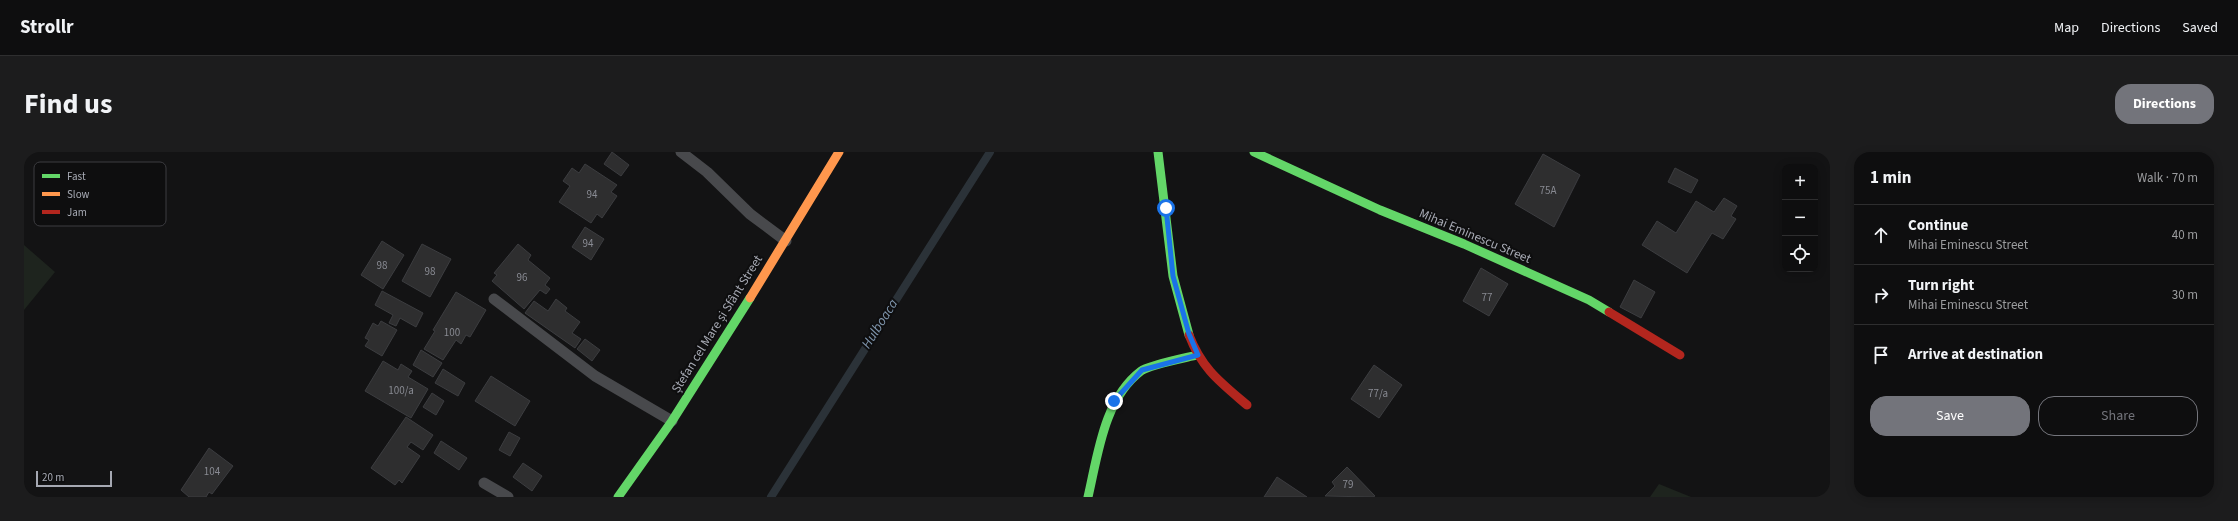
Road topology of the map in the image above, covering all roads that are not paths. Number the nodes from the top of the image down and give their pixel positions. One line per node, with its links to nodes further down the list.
1 (681, 152): 5 (lane)
2 (839, 152): 5 (street, Ștefan cel Mare și Sfânt Street)
3 (1158, 152): 7 (street)
4 (1254, 152): 8 (street, Mihai Eminescu Street)
5 (786, 241): 10 (street, Ștefan cel Mare și Sfânt Street)
6 (494, 299): 10 (lane)
7 (1198, 355): 9 (street); 14 (street)
8 (1680, 355)
9 (1247, 405)
10 (672, 421): 13 (street, Ștefan cel Mare și Sfânt Street)
11 (484, 483): 12 (lane)
12 (508, 497)
13 (618, 497)
14 (1088, 497)

